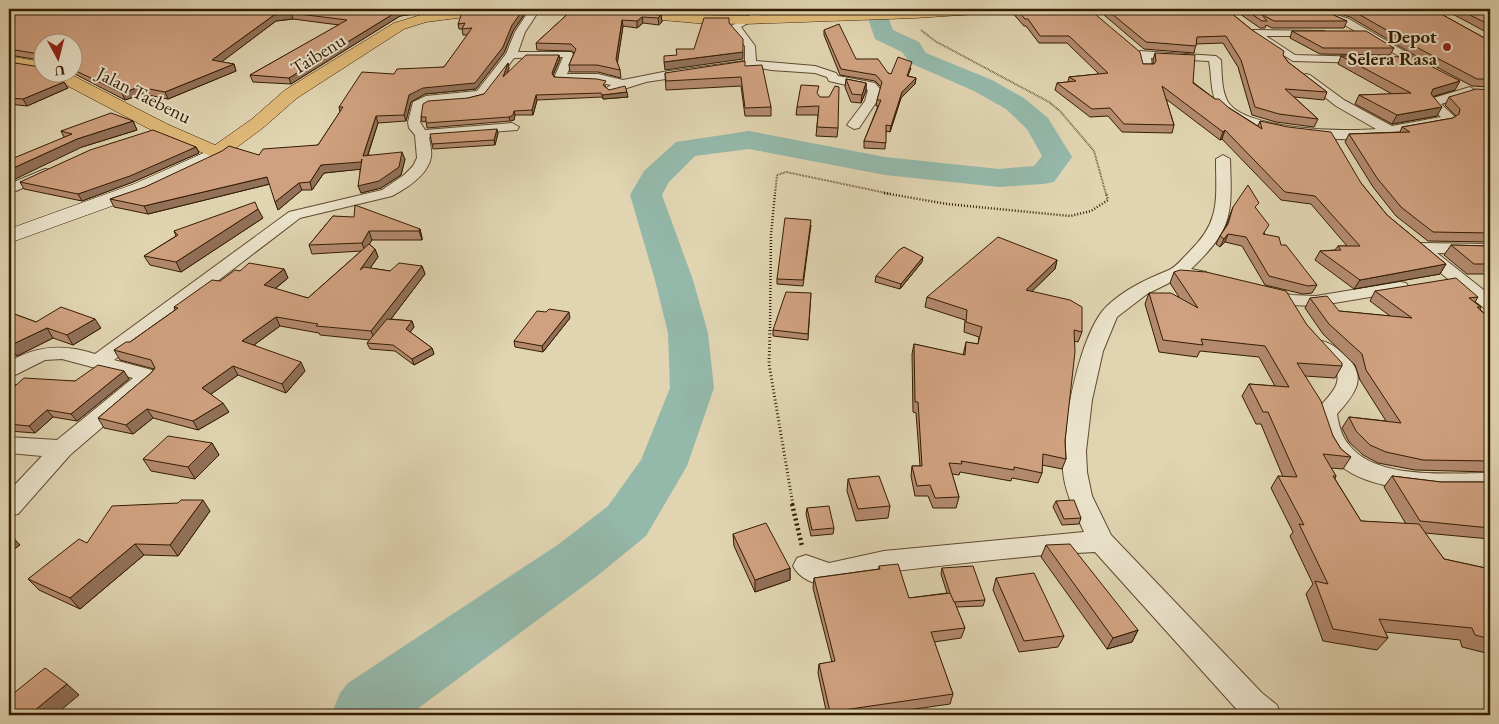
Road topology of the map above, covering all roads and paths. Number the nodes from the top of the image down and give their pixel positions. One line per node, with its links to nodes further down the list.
1 (535, 9): 5 (main road, Taibenu); 8 (street); 32 (main road, Taibenu)
2 (768, 9): 5 (street)
3 (992, 9): 6 (main road, Taibenu)
4 (1312, 9): 7 (street)
5 (745, 20): 6 (main road, Taibenu); 12 (street)
6 (915, 20): 51 (path)
7 (1363, 33): 9 (street); 10 (street)
8 (511, 55): 19 (street); 29 (street)
9 (1293, 58): 10 (street); 27 (street)
10 (1410, 60): 15 (street)
11 (9, 61): 13 (main road)
12 (751, 63): 16 (street); 19 (street)
13 (32, 64)
14 (1146, 68): 30 (street)
15 (1436, 73)
16 (832, 79): 23 (street); 24 (street)
17 (72, 82): 26 (main road, Jalan Taebenu)
18 (1453, 82): 21 (street)
19 (623, 84): 20 (street)
20 (611, 89)
21 (1470, 91): 22 (street); 27 (street)
22 (1484, 92)
23 (827, 93)
24 (854, 125)
25 (512, 127): 29 (street)
26 (161, 128): 28 (street); 32 (main road, Jalan Taebenu)
27 (1390, 130): 30 (street)
28 (144, 134)
29 (422, 134): 44 (street)
30 (1332, 136): 31 (street)
31 (1342, 151)
32 (217, 153): 36 (street)
33 (1223, 159): 38 (street)
34 (62, 165): 35 (street)
35 (9, 190)
36 (9, 236)
37 (1490, 249): 39 (street)
38 (1177, 273): 40 (street); 50 (street)
39 (1459, 280): 42 (street); 43 (street)
40 (1220, 281)
41 (1248, 287): 42 (street)
42 (1290, 300): 48 (street)
43 (1490, 304)
44 (98, 362): 45 (street); 47 (street)
45 (13, 364)
46 (9, 445): 47 (street)
47 (62, 448): 49 (street)
48 (1490, 482)
49 (9, 507)
50 (1101, 542): 51 (street); 52 (street)
51 (806, 566)
52 (1266, 715)

